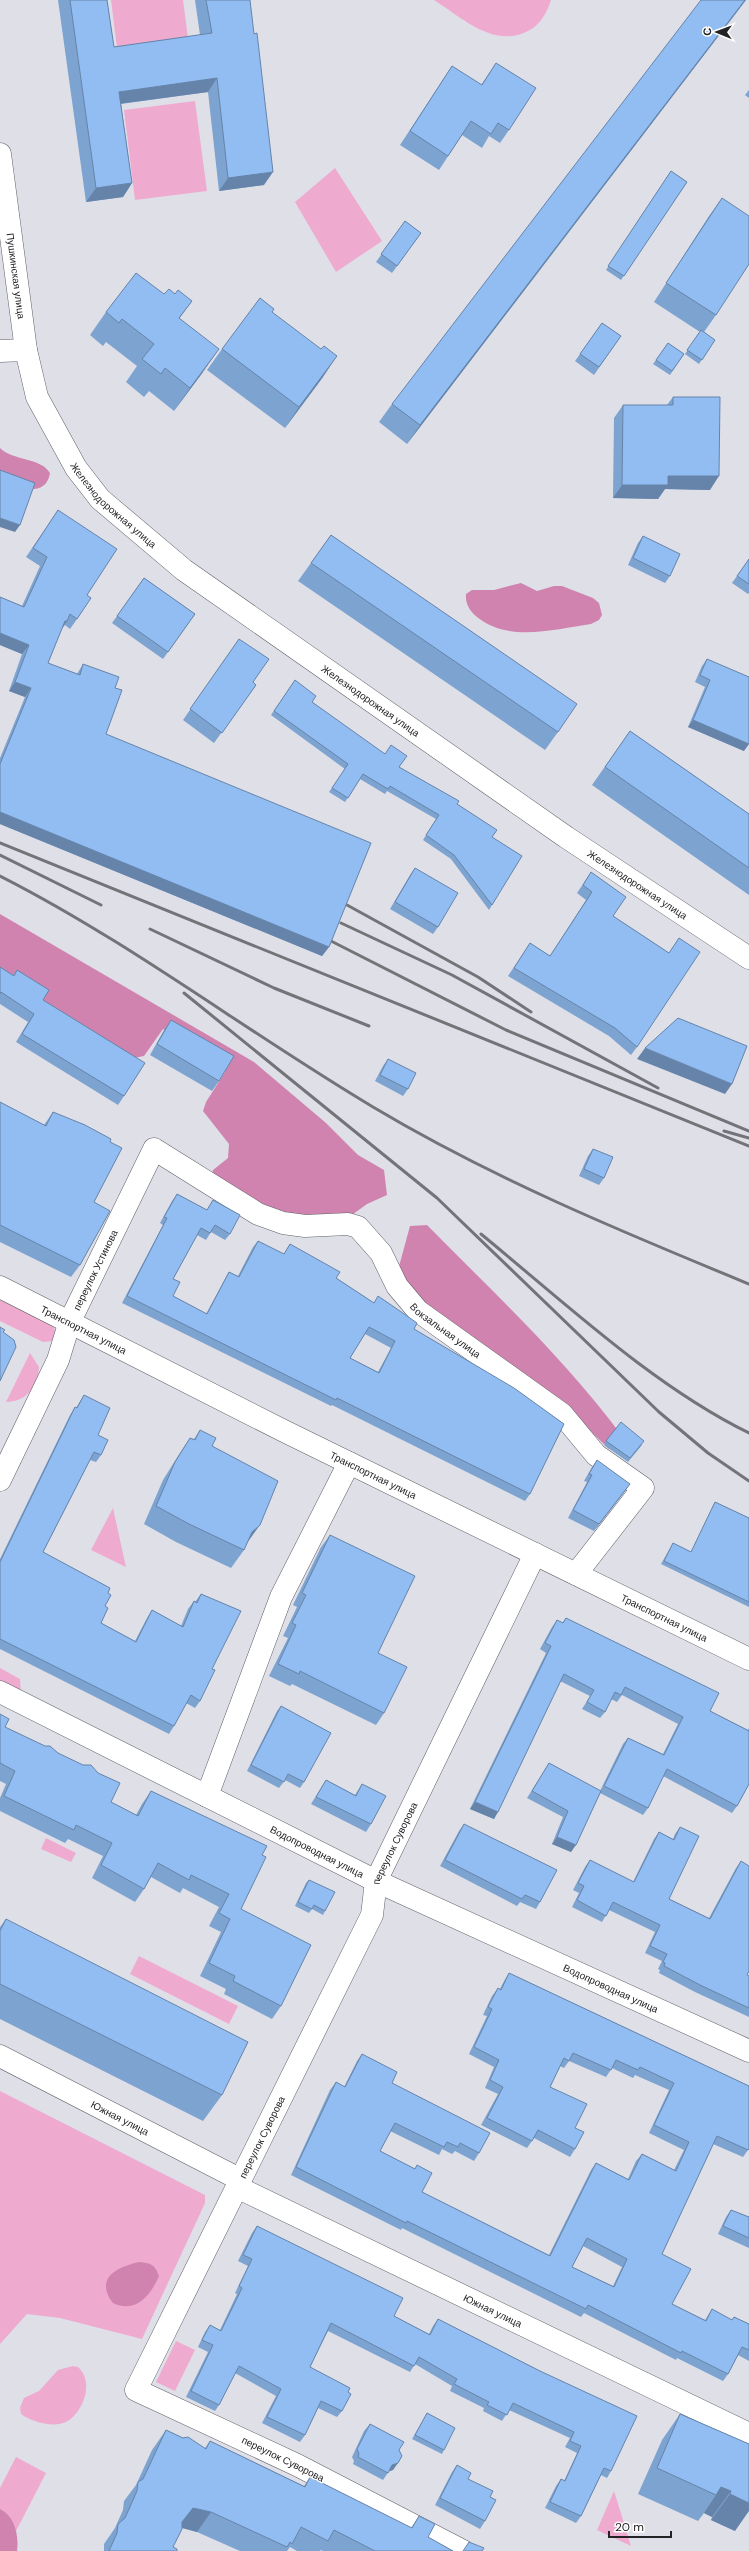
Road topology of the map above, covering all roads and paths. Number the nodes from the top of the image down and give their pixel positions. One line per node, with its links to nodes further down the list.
1 (0, 154): 2 (street, Пушкинская улица)
2 (26, 350): 3 (street); 4 (street, Пушкинская улица)
3 (0, 351)
4 (37, 397): 5 (street, Железнодорожная улица)
5 (749, 958)
6 (154, 1149): 8 (street, переулок Устинова); 12 (street, Вокзальная улица)
7 (0, 1287): 8 (street, Транспортная улица)
8 (70, 1321): 9 (street, Транспортная улица); 10 (street, переулок Устинова)
9 (349, 1463): 11 (street, Транспортная улица); 15 (street)
10 (0, 1480)
11 (534, 1554): 12 (street, Транспортная улица); 16 (street, переулок Суворова)
12 (576, 1574): 13 (street, Транспортная улица)
13 (749, 1659)
14 (0, 1692): 15 (street, Водопроводная улица)
15 (207, 1796): 16 (street, Водопроводная улица)
16 (376, 1881): 17 (street, Водопроводная улица); 19 (street, переулок Суворова)
17 (749, 2052)
18 (0, 2056): 19 (street, Южная улица)
19 (239, 2184): 20 (street, Южная улица); 21 (street, переулок Суворова)
20 (749, 2434)
21 (463, 2551)

